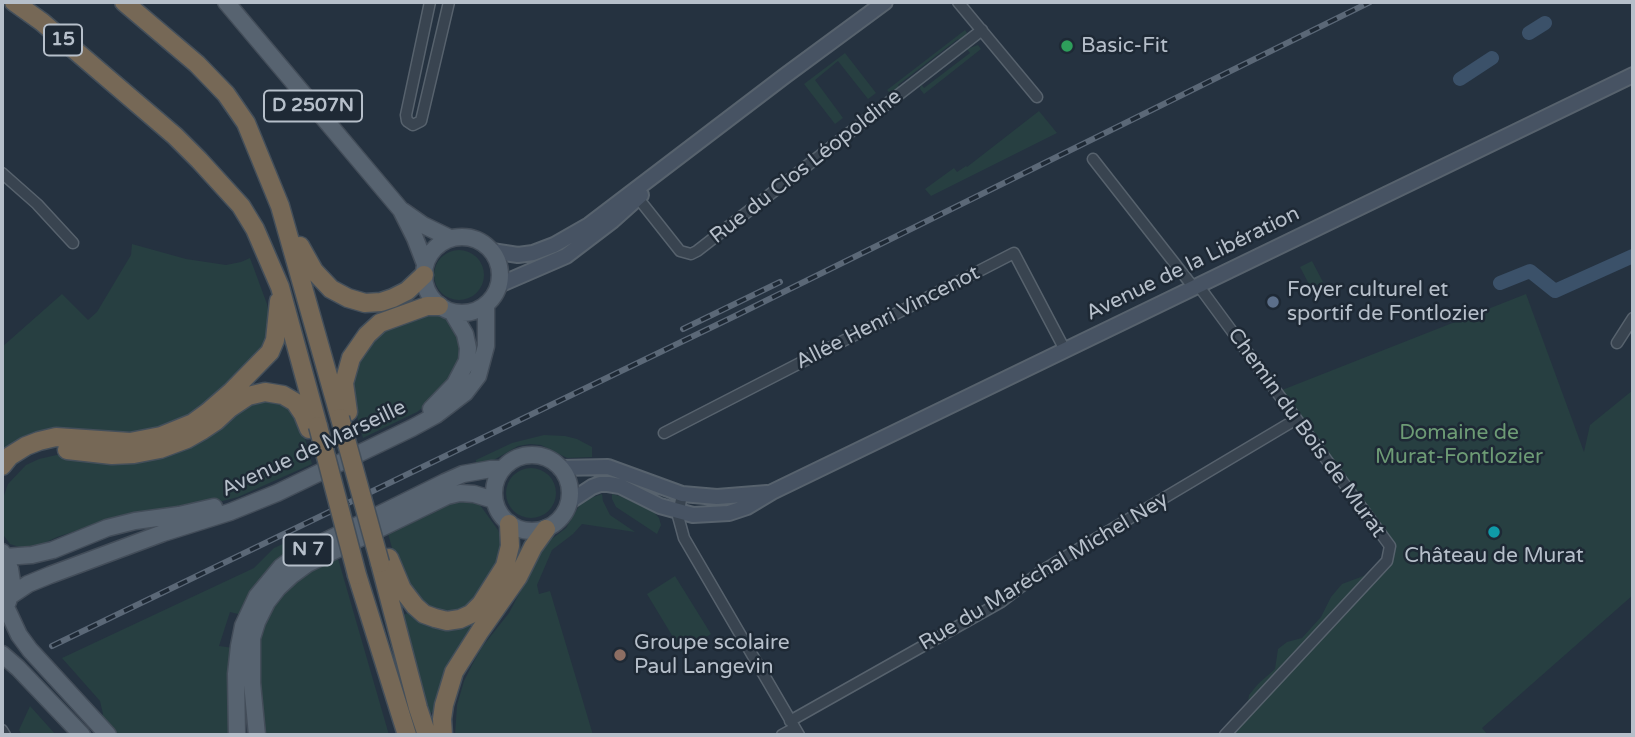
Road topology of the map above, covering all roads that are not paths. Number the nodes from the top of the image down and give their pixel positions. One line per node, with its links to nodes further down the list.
1 (14, 2): 23 (highway, 15)
2 (124, 2): 15 (highway)
3 (226, 2): 16 (main road, D 2507N)
4 (430, 2): 5 (street)
5 (449, 2)
6 (885, 2): 11 (main road)
7 (958, 2): 8 (street)
8 (982, 30): 10 (street); 14 (street, Rue du Clos Léopoldine)
9 (1633, 75): 22 (main road, Avenue de la Libération)
10 (1037, 97)
11 (688, 151): 14 (main road); 19 (main road)
12 (1093, 159): 22 (street, Chemin du Bois de Murat)
13 (2, 173): 18 (street)
14 (638, 198): 21 (main road)
15 (280, 206): 20 (highway); 29 (highway)
16 (401, 210): 17 (main road, D 2507N); 20 (main road, D 2507N)
17 (450, 238): 19 (main road); 20 (main road)
18 (73, 243)
19 (492, 251): 21 (main road)
20 (424, 269): 25 (main road)
21 (499, 285): 24 (main road)
22 (1196, 286): 28 (main road, Avenue de la Libération); 30 (street, Chemin du Bois de Murat)
23 (280, 287): 31 (highway); 33 (highway)
24 (486, 305): 25 (main road); 46 (main road, Avenue de Marseille)
25 (445, 309): 29 (highway); 44 (main road, Avenue de Marseille)
26 (1633, 318): 27 (street)
27 (1617, 343)
28 (1065, 350): 32 (street, Allée Henri Vincenot); 37 (main road, Avenue de la Libération)
29 (344, 416): 45 (highway, bridge)
30 (1295, 420): 49 (street, Rue du Maréchal Michel Ney); 61 (street, Chemin du Bois de Murat)
31 (313, 427): 36 (highway); 48 (highway, N 7, bridge)
32 (664, 433)
33 (2, 466)
34 (560, 468): 35 (main road); 38 (main road, Avenue de la Libération); 40 (main road)
35 (502, 469): 39 (main road); 54 (main road, N 7)
36 (2, 482)
37 (772, 492): 38 (main road, Avenue de la Libération); 41 (main road, Avenue de la Libération)
38 (682, 494): 41 (street)
39 (494, 500): 42 (main road); 55 (main road, N 7)
40 (569, 502): 41 (main road, Avenue de la Libération); 43 (main road)
41 (678, 512): 49 (street)
42 (509, 524): 43 (main road); 45 (highway)
43 (545, 529): 59 (highway)
44 (3, 554): 46 (main road)
45 (384, 561): 58 (highway)
46 (6, 605): 53 (main road)
47 (2, 654): 52 (main road)
48 (382, 655): 56 (highway); 57 (highway, N 7)
49 (795, 728): 60 (street, Rue du Maréchal Michel Ney)
50 (2, 730): 51 (street)
51 (5, 735)
52 (82, 735)
53 (108, 735)
54 (237, 735)
55 (257, 735)
56 (401, 735)
57 (407, 735)
58 (427, 735)
59 (443, 735)
60 (782, 735)
61 (1225, 735)

